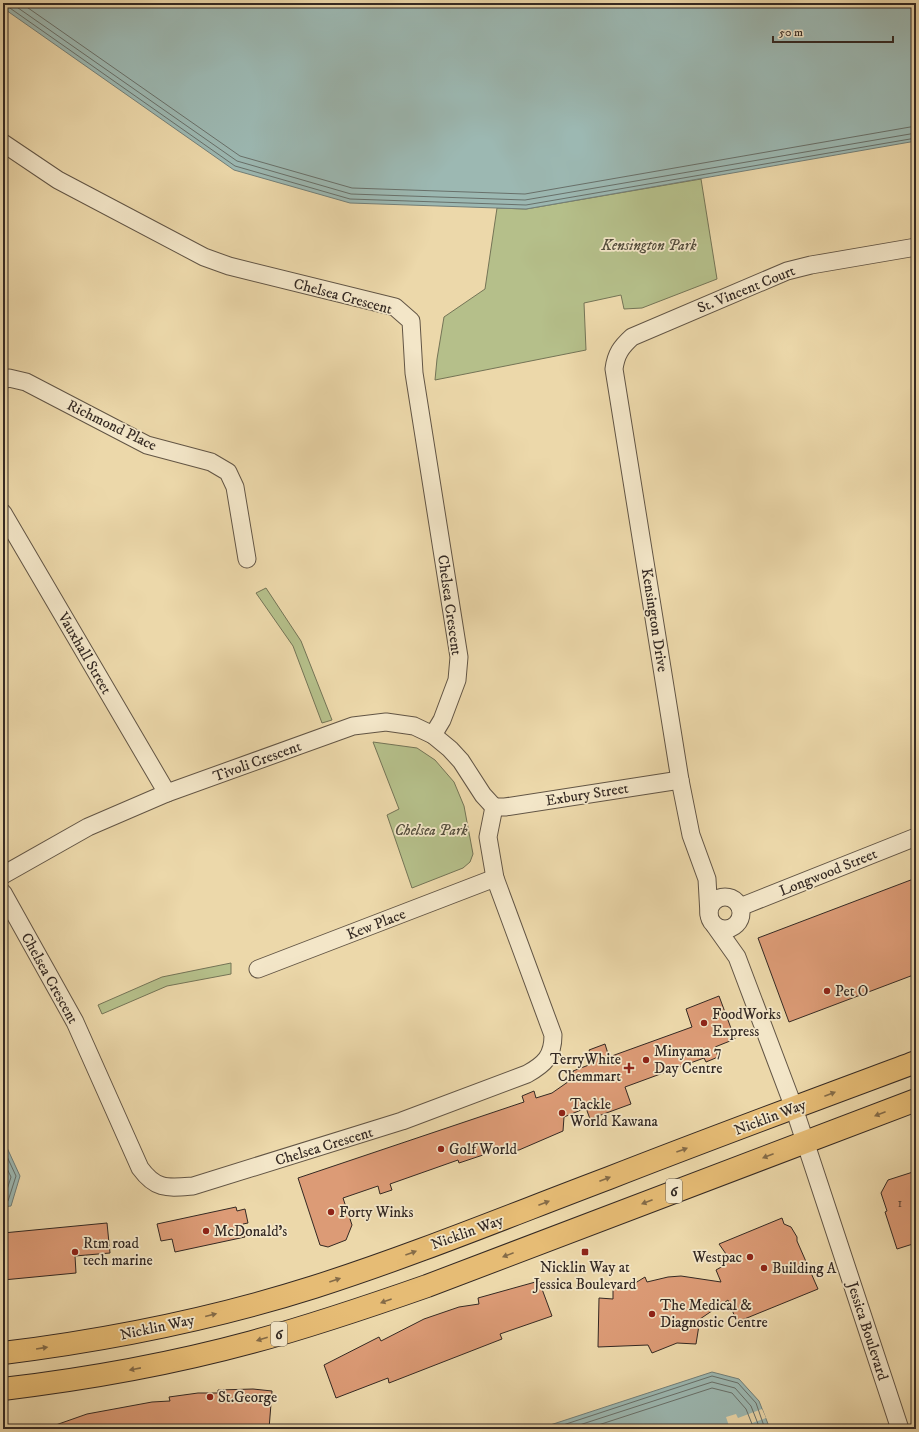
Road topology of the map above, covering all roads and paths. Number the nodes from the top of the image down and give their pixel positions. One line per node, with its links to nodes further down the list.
1 (3, 143): 7 (street, Chelsea Crescent)
2 (916, 247): 3 (street, St. Vincent Court)
3 (615, 358): 8 (street, Kensington Drive)
4 (3, 380): 6 (street, Richmond Place)
5 (3, 513): 9 (street, Vauxhall Street)
6 (247, 559)
7 (433, 735): 9 (street, Tivoli Crescent); 10 (street, Tivoli Crescent)
8 (680, 780): 10 (street, Exbury Street); 14 (street, Kensington Drive)
9 (167, 793): 12 (street, Tivoli Crescent)
10 (494, 806): 13 (street, Chelsea Crescent)
11 (916, 837): 17 (street, Longwood Street)
12 (3, 875)
13 (495, 878): 15 (street, Chelsea Crescent); 21 (street, Kew Place)
14 (707, 879): 16 (street, Kensington Drive); 18 (street, Kensington Drive)
15 (3, 893)
16 (723, 897): 17 (street, Kensington Drive); 18 (street)
17 (740, 907): 19 (street)
18 (712, 920): 19 (street); 20 (street)
19 (736, 924): 20 (street)
20 (737, 957): 24 (street)
21 (258, 969)
22 (916, 1062): 24 (highway, Nicklin Way / 6, one-way to 22)
23 (916, 1100): 25 (highway, 6, one-way to 25)
24 (794, 1108): 25 (street); 26 (highway, Nicklin Way / 6, one-way to 24)
25 (805, 1142): 27 (highway, 6, one-way to 27); 28 (street, Jessica Boulevard)
26 (3, 1352)
27 (3, 1390)
28 (900, 1429)

